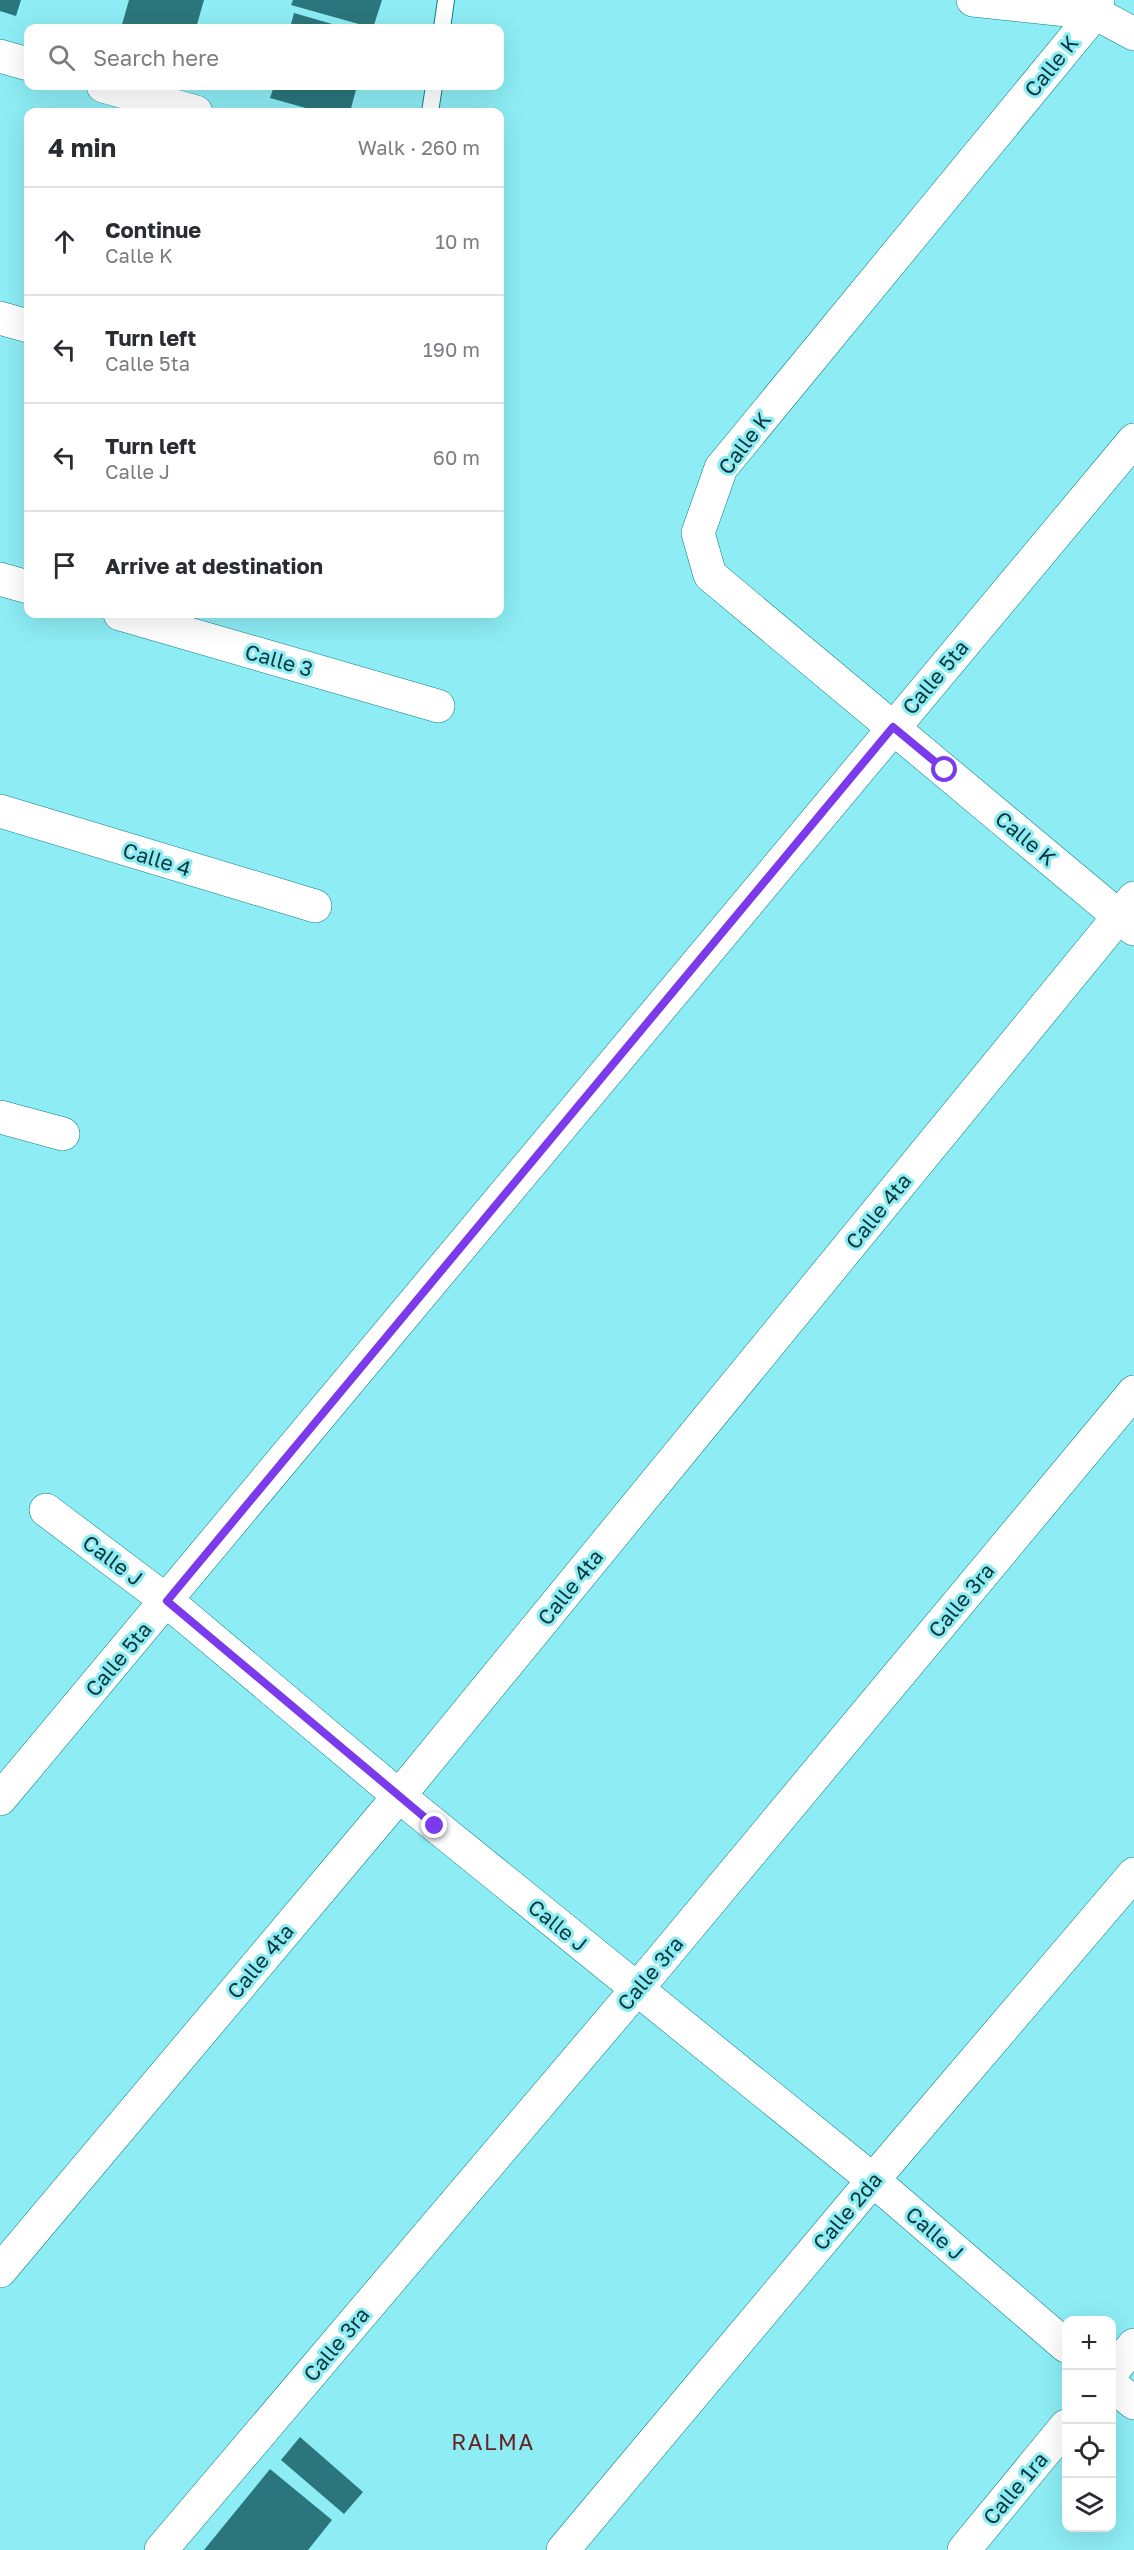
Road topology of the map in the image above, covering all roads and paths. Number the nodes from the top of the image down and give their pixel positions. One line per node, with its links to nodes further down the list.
1 (446, 0): 4 (lane)
2 (973, 0): 3 (street)
3 (1097, 7): 5 (street); 19 (street, Calle K)
4 (443, 24)
5 (1134, 34)
6 (0, 56): 7 (street)
7 (24, 63)
8 (117, 90): 10 (street)
9 (433, 90): 11 (lane)
10 (182, 108)
11 (431, 108)
12 (0, 318): 13 (street)
13 (24, 325)
14 (1134, 440): 19 (street, Calle 5ta)
15 (0, 579): 16 (street)
16 (24, 586)
17 (134, 618): 18 (street, Calle 3)
18 (438, 706)
19 (893, 727): 22 (street, Calle K); 27 (street, Calle 5ta)
20 (0, 812): 21 (street, Calle 4)
21 (315, 906)
22 (1129, 914): 28 (street, Calle 4ta)
23 (0, 1116): 24 (street)
24 (63, 1134)
25 (1134, 1392): 31 (street, Calle 3ra)
26 (46, 1510): 27 (street, Calle J)
27 (167, 1601): 28 (street, Calle J); 29 (street, Calle 5ta)
28 (399, 1796): 31 (street, Calle J); 33 (street, Calle 4ta)
29 (0, 1799)
30 (1134, 1874): 32 (street, Calle 2da)
31 (637, 1989): 32 (street, Calle J); 40 (street, Calle 3ra)
32 (873, 2180): 34 (street, Calle J); 41 (street, Calle 2da)
33 (0, 2271)
34 (1062, 2343)
35 (1134, 2345): 36 (street)
36 (1114, 2370)
37 (1116, 2388): 38 (street)
38 (1134, 2403)
39 (1062, 2431): 42 (street, Calle 1ra)
40 (161, 2550)
41 (563, 2550)
42 (964, 2550)

